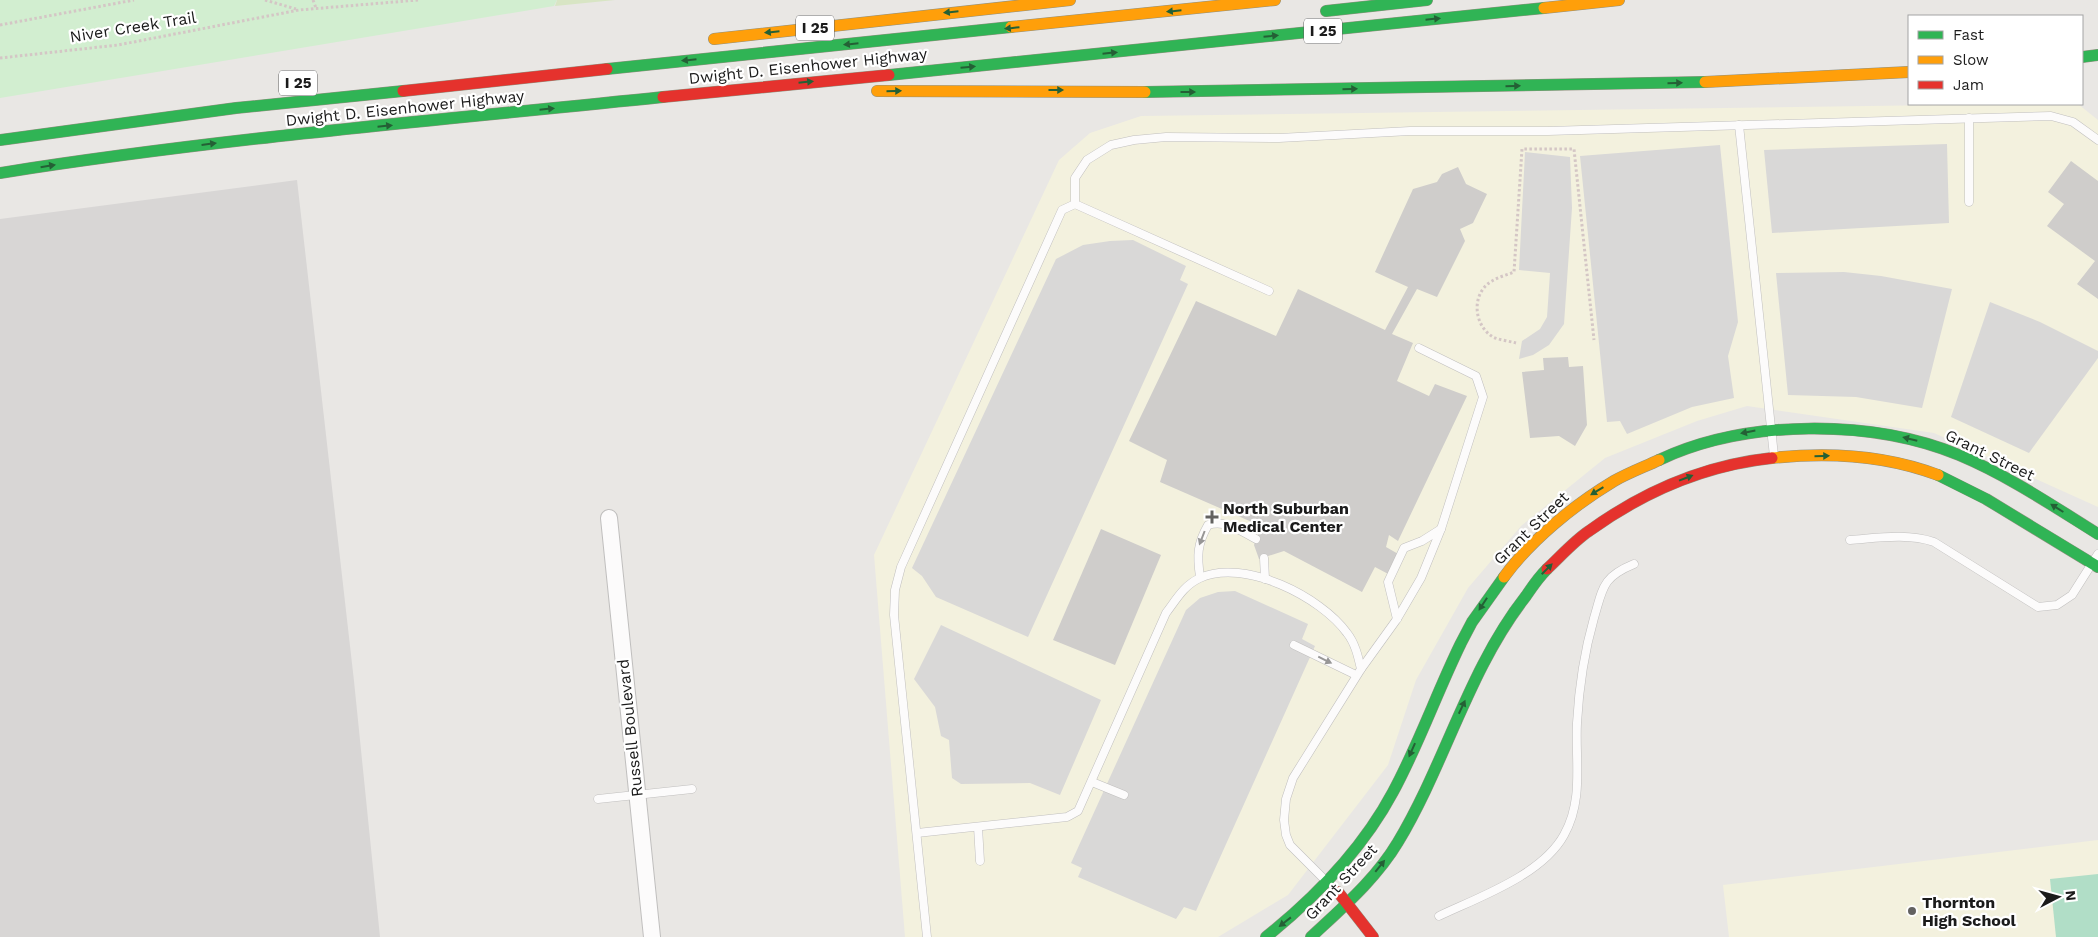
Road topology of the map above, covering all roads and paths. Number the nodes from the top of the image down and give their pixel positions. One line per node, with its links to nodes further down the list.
1 (134, 0): 13 (path)
2 (265, 0): 11 (path)
3 (313, 0): 10 (path)
4 (418, 0): 10 (path, Niver Creek Trail)
5 (1070, 0): 9 (main road, I 25)
6 (1275, 0): 26 (main road, one-way to 26)
7 (1427, 0): 12 (main road)
8 (1619, 0): 19 (main road, Dwight D. Eisenhower Highway / I 25, one-way to 8)
9 (1038, 2): 15 (main road, I 25, one-way to 15)
10 (316, 8): 11 (path, Niver Creek Trail)
11 (299, 10): 18 (path, Niver Creek Trail)
12 (1312, 13)
13 (0, 25)
14 (1122, 39): 19 (main road)
15 (704, 40)
16 (2098, 55): 17 (main road)
17 (2083, 57)
18 (0, 58)
19 (1026, 62): 23 (main road, Dwight D. Eisenhower Highway / I 25, one-way to 19)
20 (1908, 72): 22 (main road, one-way to 20)
21 (836, 92): 23 (main road)
22 (865, 92)
23 (688, 95): 28 (main road, Dwight D. Eisenhower Highway / I 25, one-way to 23)
24 (1969, 118): 25 (lane); 27 (lane); 29 (lane)
25 (1739, 124): 30 (lane); 35 (lane)
26 (0, 140)
27 (2098, 140)
28 (0, 174)
29 (1969, 202)
30 (1075, 204): 31 (lane); 56 (lane)
31 (1269, 290)
32 (1594, 340): 33 (path)
33 (1516, 343)
34 (1419, 348): 38 (lane)
35 (1771, 429): 36 (lane); 39 (main road, Grant Street, one-way to 35); 58 (main road, Grant Street, one-way to 58)
36 (1774, 456): 43 (main road, Grant Street, one-way to 43); 59 (main road, Grant Street, one-way to 36)
37 (609, 518): 52 (street, Russell Boulevard)
38 (1441, 529): 47 (lane); 47 (lane)
39 (2098, 534)
40 (1256, 538): 45 (lane, one-way to 45)
41 (1850, 540): 43 (lane)
42 (1264, 558): 46 (lane)
43 (2096, 561)
44 (1634, 564): 60 (lane)
45 (1200, 578): 46 (lane); 50 (lane)
46 (1265, 578): 49 (lane)
47 (1397, 619): 49 (lane)
48 (1294, 645): 49 (lane, one-way to 49)
49 (1359, 672): 58 (lane)
50 (1092, 782): 53 (lane); 55 (lane)
51 (692, 789): 52 (lane)
52 (637, 795): 54 (lane); 61 (street, Russell Boulevard)
53 (1124, 795)
54 (598, 799)
55 (978, 827): 56 (lane); 57 (lane)
56 (917, 834): 62 (lane)
57 (980, 861)
58 (1328, 883): 59 (main road); 63 (main road, Grant Street, one-way to 63)
59 (1348, 903): 64 (main road, Grant Street); 65 (main road)
60 (1439, 916)
61 (652, 937)
62 (927, 937)
63 (1266, 937)
64 (1311, 937)
65 (1374, 937)

